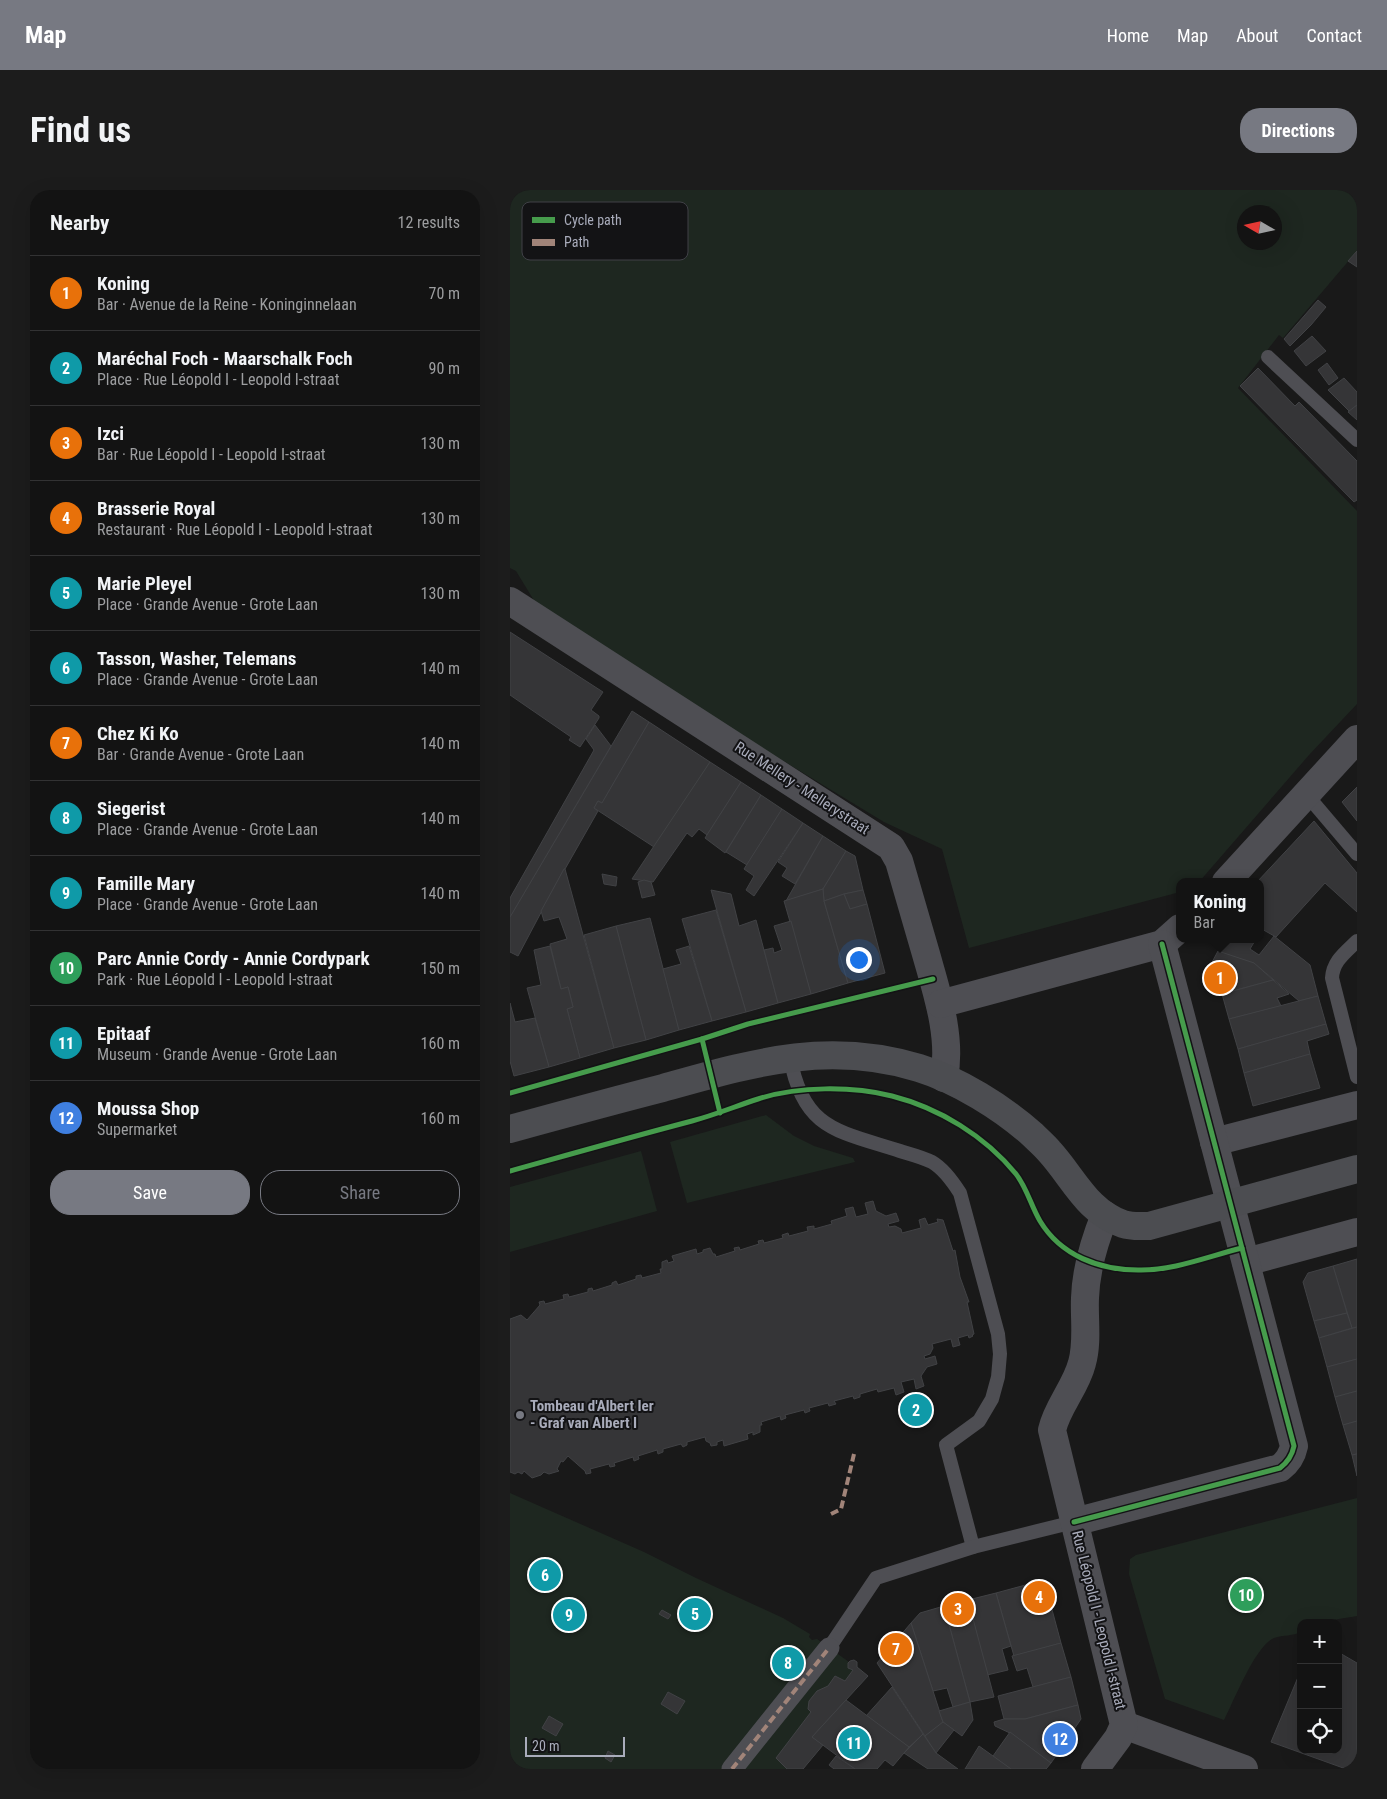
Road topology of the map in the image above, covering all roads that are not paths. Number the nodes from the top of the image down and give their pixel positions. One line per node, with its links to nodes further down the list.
1 (1268, 357): 2 (lane)
2 (1357, 440)
3 (510, 601): 10 (street, Rue Mellery - Mellerystraat)
4 (1357, 739): 5 (street)
5 (1306, 794): 6 (lane); 7 (street)
6 (1357, 854)
7 (1230, 878)
8 (1171, 936): 10 (street); 16 (street)
9 (1357, 941): 12 (lane)
10 (940, 1004): 13 (street, Rue Mellery - Mellerystraat)
11 (790, 1057): 13 (main road); 15 (main road); 23 (lane)
12 (1357, 1077)
13 (944, 1078): 19 (main road)
14 (1357, 1105): 16 (street)
15 (510, 1130)
16 (1214, 1142): 18 (street)
17 (1357, 1169): 18 (main road)
18 (1231, 1204): 19 (main road); 21 (street)
19 (1105, 1215): 22 (street, Rue Léopold I - Leopold I-straat)
20 (1357, 1232): 21 (street)
21 (1246, 1262): 22 (street)
22 (1074, 1522): 23 (lane); 25 (street, Rue Léopold I - Leopold I-straat)
23 (972, 1547): 24 (lane)
24 (829, 1648): 26 (street)
25 (1124, 1725): 27 (street, Rue Léopold I - Leopold I-straat); 28 (street)
26 (732, 1769)
27 (1095, 1769)
28 (1244, 1769)

